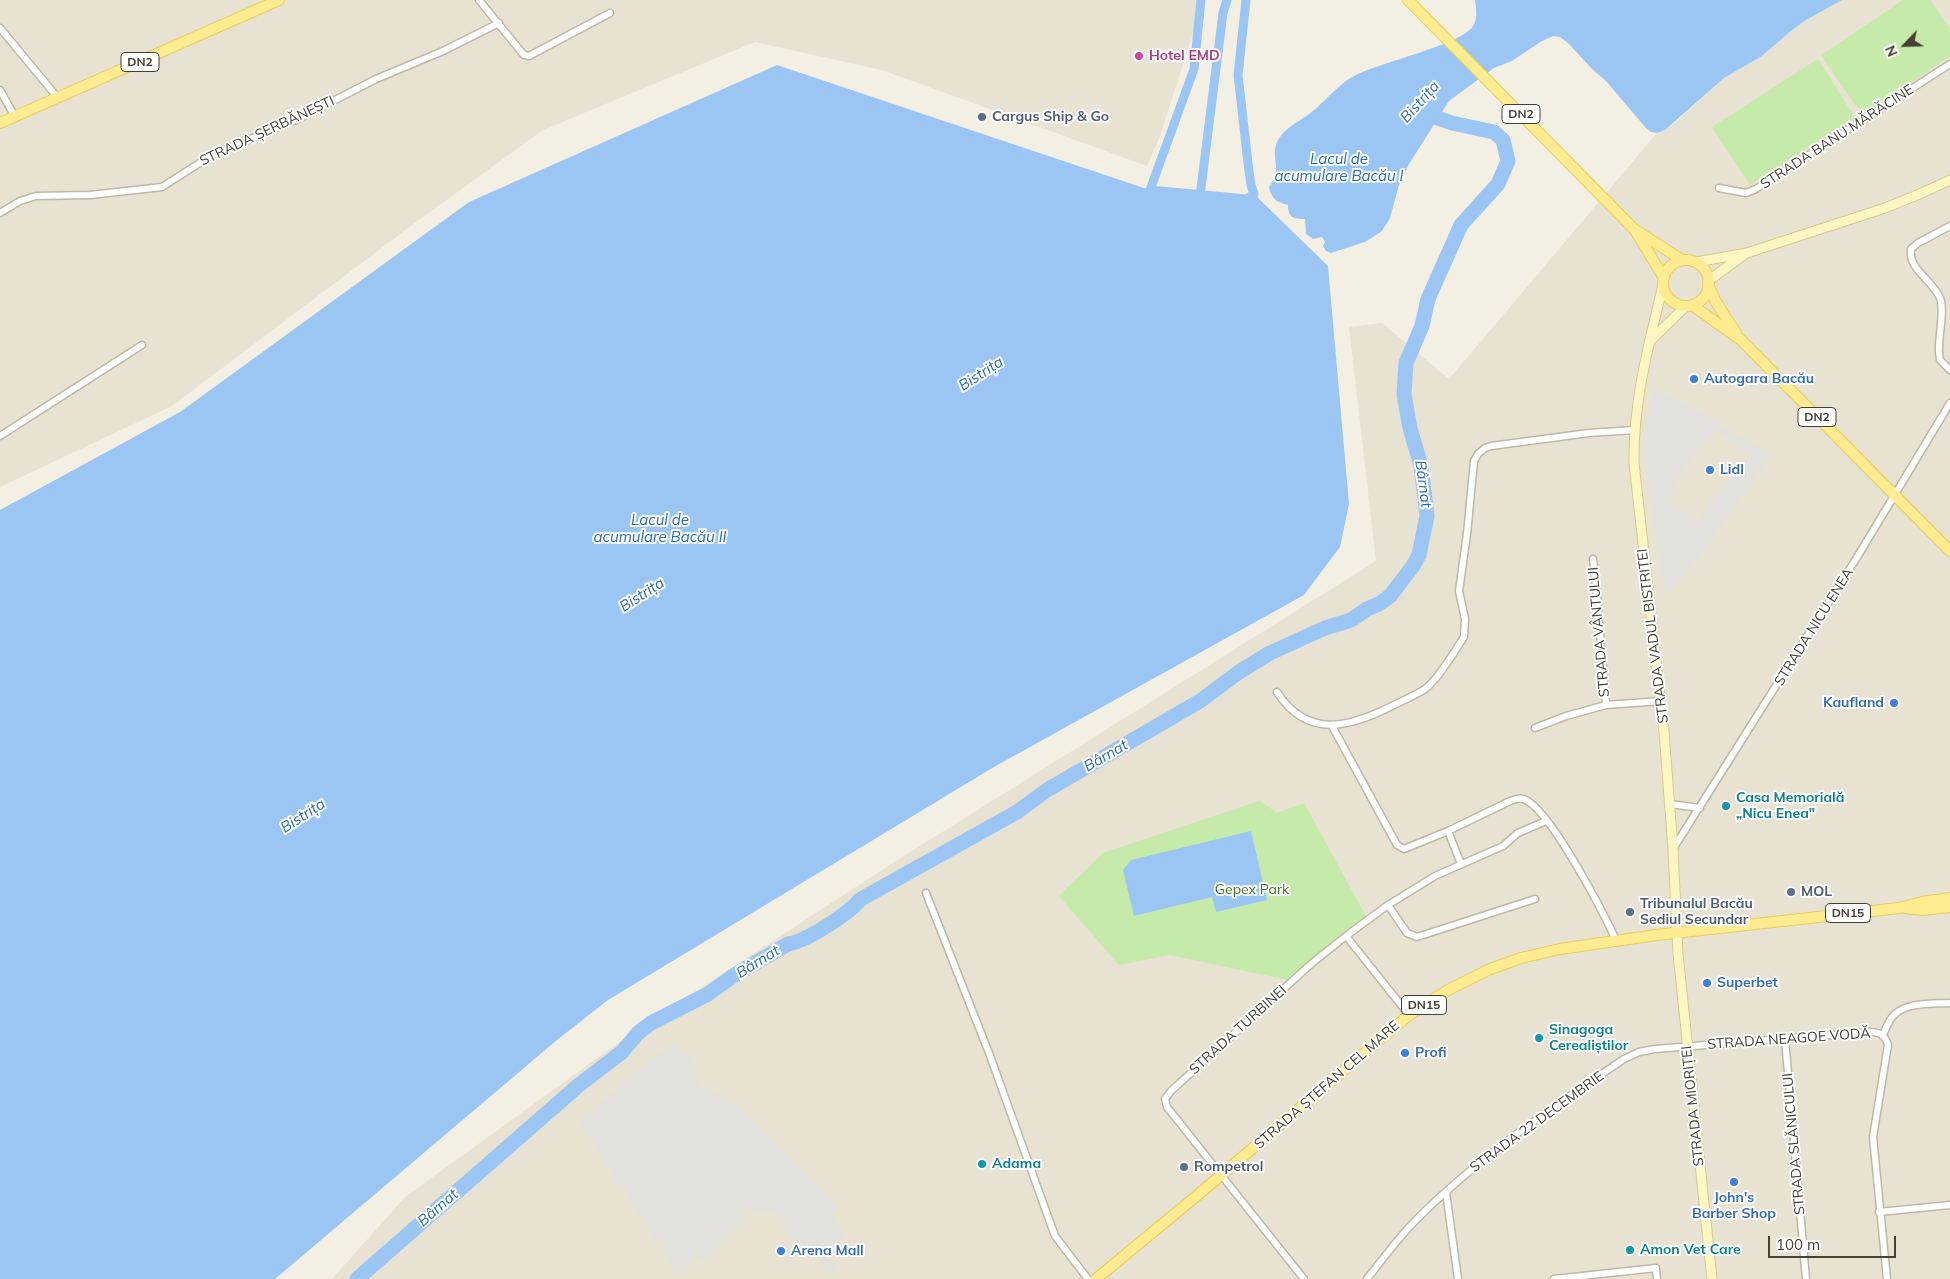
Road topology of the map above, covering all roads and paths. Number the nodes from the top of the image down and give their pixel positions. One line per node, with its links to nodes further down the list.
1 (279, 0): 9 (main road, DN2)
2 (479, 0): 5 (street)
3 (1408, 0): 16 (main road, DN2)
4 (610, 13): 5 (street)
5 (499, 23): 14 (street, STRADA ȘERBĂNEȘTI)
6 (0, 28): 9 (street)
7 (1950, 64): 13 (street, STRADA BANU MĂRĂCINE)
8 (0, 90): 10 (street)
9 (58, 98): 10 (main road, DN2)
10 (15, 117): 11 (main road, DN2)
11 (0, 123)
12 (1950, 180): 17 (main road)
13 (1719, 188)
14 (0, 213)
15 (1950, 226): 26 (street)
16 (1634, 229): 18 (main road, DN2); 20 (main road, DN2)
17 (1747, 253): 19 (main road); 21 (main road)
18 (1682, 260): 19 (main road, DN2); 20 (main road)
19 (1696, 262): 21 (main road, DN2)
20 (1663, 281): 22 (main road, DN2); 24 (main road, STRADA VADUL BISTRIȚEI)
21 (1708, 283): 22 (main road); 23 (main road, DN2)
22 (1689, 305): 23 (main road, DN2); 24 (main road)
23 (1741, 340): 30 (main road, DN2)
24 (1649, 342): 28 (main road, STRADA VADUL BISTRIȚEI)
25 (142, 345): 29 (street)
26 (1950, 370)
27 (1950, 402): 30 (street, STRADA NICU ENEA)
28 (1634, 430): 34 (main road, STRADA VADUL BISTRIȚEI); 36 (street)
29 (0, 436)
30 (1894, 494): 31 (main road, DN2); 39 (street, STRADA NICU ENEA)
31 (1950, 551)
32 (1593, 559): 35 (street, STRADA VÂNTULUI)
33 (1277, 692): 36 (street)
34 (1661, 701): 35 (street, STRADA VÂNTULUI); 38 (main road, STRADA VADUL BISTRIȚEI)
35 (1606, 705): 37 (street, STRADA VÂNTULUI)
36 (1332, 726): 41 (street)
37 (1534, 728)
38 (1670, 804): 39 (street); 42 (main road, STRADA VADUL BISTRIȚEI)
39 (1700, 808): 42 (street, STRADA NICU ENEA)
40 (1546, 821): 41 (street); 43 (street, STRADA TURBINEI); 52 (street)
41 (1448, 831): 43 (street)
42 (1673, 849): 50 (main road, STRADA VADUL BISTRIȚEI)
43 (1461, 864): 47 (street, STRADA TURBINEI)
44 (926, 893): 62 (street)
45 (1950, 898): 49 (main road, DN15)
46 (1535, 899): 47 (street)
47 (1388, 905): 51 (street, STRADA TURBINEI)
48 (1950, 907): 49 (main road, DN15)
49 (1899, 908): 50 (main road, DN15)
50 (1676, 932): 52 (main road, STRADA ȘTEFAN CEL MARE / DN15); 57 (main road, STRADA MIORIȚEI)
51 (1346, 936): 54 (street); 58 (street, STRADA TURBINEI)
52 (1616, 940): 54 (main road, STRADA ȘTEFAN CEL MARE / DN15)
53 (1950, 1003): 55 (street)
54 (1410, 1015): 58 (main road, STRADA ȘTEFAN CEL MARE / DN15)
55 (1883, 1035): 56 (street, STRADA NEAGOE VODĂ); 61 (street, STRADA NEAGOE VODĂ)
56 (1785, 1039): 57 (street, STRADA NEAGOE VODĂ); 70 (street, STRADA SLĂNICULUI)
57 (1687, 1047): 59 (street, STRADA 22 DECEMBRIE); 69 (main road, STRADA MIORIȚEI)
58 (1221, 1176): 63 (main road, STRADA ȘTEFAN CEL MARE / DN15); 64 (street)
59 (1446, 1192): 65 (street, STRADA 22 DECEMBRIE); 66 (street)
60 (1950, 1205): 61 (street)
61 (1879, 1212): 71 (street, STRADA NEAGOE VODĂ)
62 (1088, 1279)
63 (1096, 1279)
64 (1304, 1279)
65 (1367, 1279)
66 (1458, 1279)
67 (1554, 1279): 68 (street)
68 (1657, 1279)
69 (1712, 1279)
70 (1806, 1279)
71 (1887, 1279)

